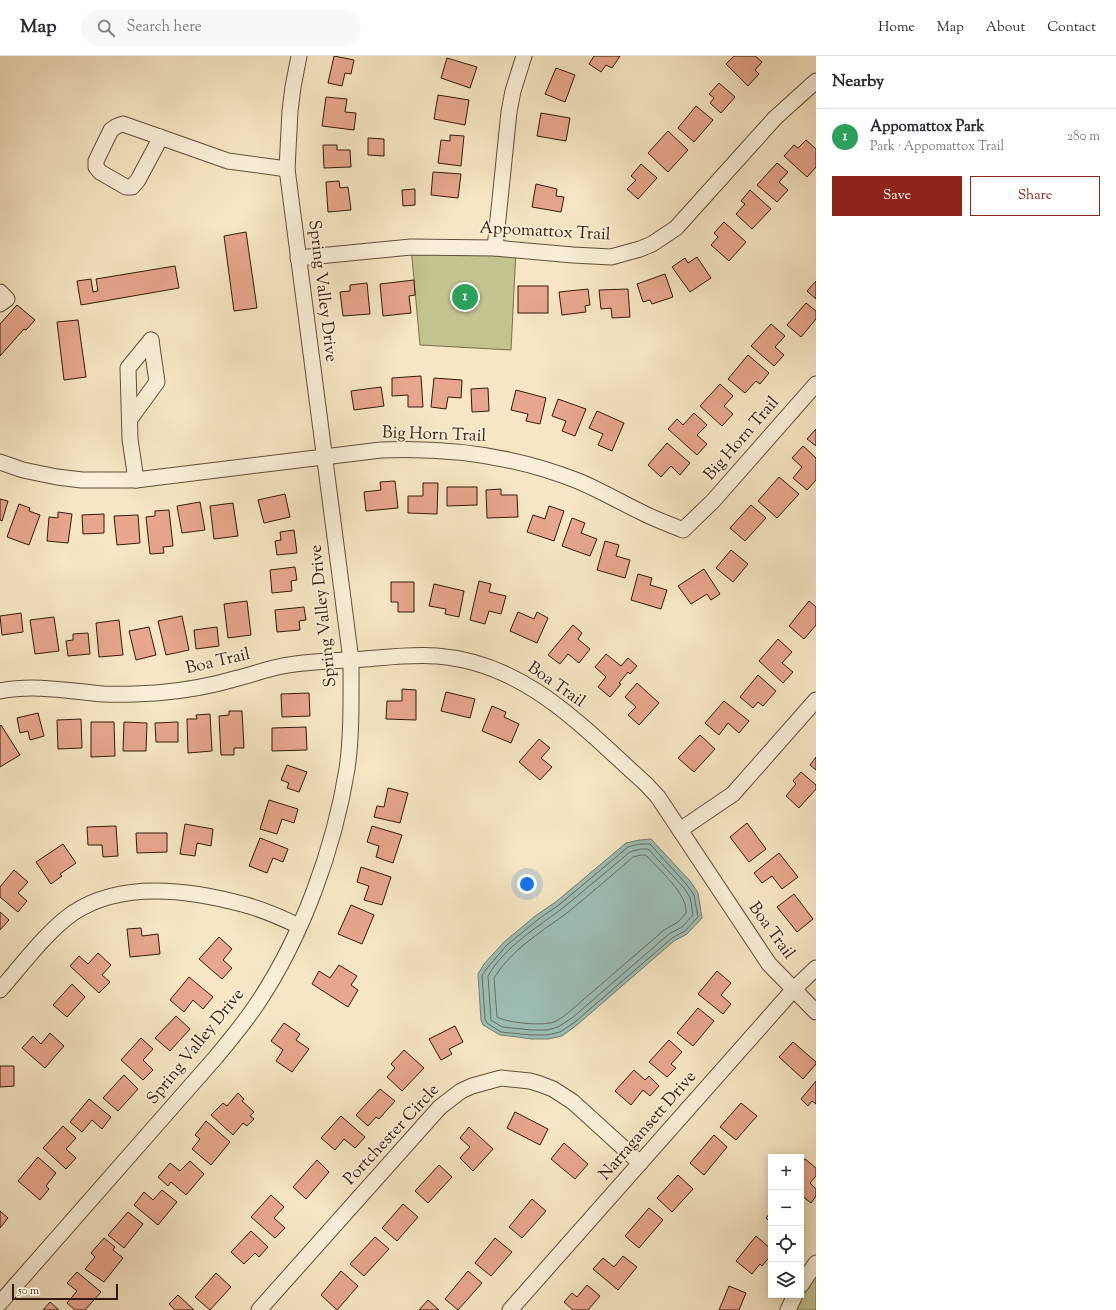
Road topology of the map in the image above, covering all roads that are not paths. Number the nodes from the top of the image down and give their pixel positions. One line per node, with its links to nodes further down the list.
1 (299, 56): 5 (street, Spring Valley Drive)
2 (524, 56): 6 (street)
3 (816, 81): 6 (street, Appomattox Trail)
4 (161, 137): 4 (street); 5 (street)
5 (287, 170): 7 (street, Spring Valley Drive)
6 (495, 248): 7 (street, Appomattox Trail)
7 (298, 258): 12 (street, Spring Valley Drive)
8 (0, 292): 9 (street)
9 (0, 304)
10 (816, 384): 12 (street, Big Horn Trail)
11 (130, 419): 14 (street)
12 (324, 457): 14 (street, Big Horn Trail); 15 (street, Spring Valley Drive)
13 (0, 462): 14 (street, Big Horn Trail)
14 (136, 480)
15 (351, 660): 16 (street, Boa Trail); 18 (street, Boa Trail); 19 (street, Spring Valley Drive)
16 (0, 691)
17 (816, 700): 18 (street)
18 (680, 830): 21 (street, Boa Trail)
19 (299, 926): 22 (street); 28 (street, Spring Valley Drive)
20 (816, 968): 21 (street, Narragansett Drive)
21 (794, 989): 23 (street, Boa Trail); 24 (street, Narragansett Drive)
22 (0, 990)
23 (816, 1012)
24 (640, 1163): 29 (street, Portchester Circle); 30 (street, Narragansett Drive)
25 (816, 1263): 26 (street)
26 (804, 1281)
27 (794, 1298): 31 (street)
28 (0, 1303)
29 (259, 1310)
30 (510, 1310)
31 (788, 1310)

